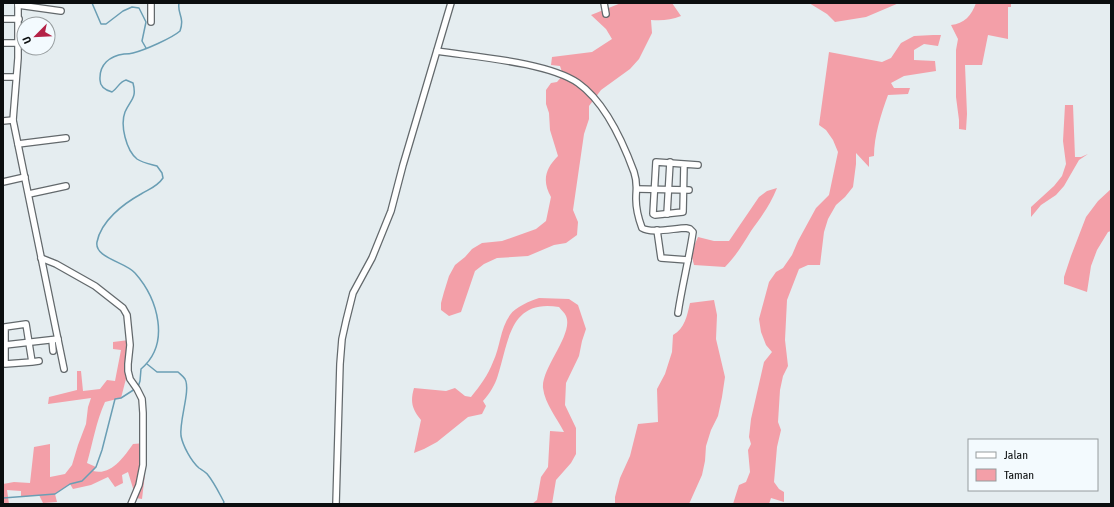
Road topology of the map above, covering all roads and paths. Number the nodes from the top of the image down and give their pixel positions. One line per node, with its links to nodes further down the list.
1 (151, 3): 10 (street)
2 (451, 3): 13 (street)
3 (604, 3): 6 (street)
4 (18, 4): 5 (street); 7 (street)
5 (61, 11)
6 (606, 14)
7 (19, 16)
8 (3, 19): 9 (street)
9 (16, 19)
10 (151, 22)
11 (3, 43): 12 (street)
12 (16, 43)
13 (437, 51): 27 (street); 46 (street)
14 (17, 56): 16 (street)
15 (3, 77): 16 (street)
16 (16, 77): 17 (street)
17 (13, 120): 18 (street); 20 (street)
18 (3, 121)
19 (66, 138): 20 (street)
20 (18, 144): 24 (street)
21 (670, 162): 22 (street); 28 (street); 29 (street)
22 (684, 165): 23 (street); 30 (street)
23 (698, 165)
24 (25, 177): 25 (street); 31 (street)
25 (3, 182)
26 (66, 186): 31 (street)
27 (637, 189): 28 (street); 33 (street)
28 (653, 189): 29 (street); 32 (street)
29 (668, 190): 30 (street); 32 (street)
30 (686, 190): 32 (street)
31 (29, 194): 34 (street)
32 (667, 214)
33 (657, 230): 35 (street); 35 (street)
34 (41, 258): 37 (street); 45 (street)
35 (688, 260): 36 (street)
36 (678, 313)
37 (58, 339): 38 (street); 44 (street)
38 (52, 340): 39 (street); 41 (street)
39 (29, 343): 40 (street); 40 (street); 43 (street)
40 (5, 345): 43 (street)
41 (53, 351)
42 (39, 361): 43 (street)
43 (32, 362)
44 (64, 369)
45 (131, 504)
46 (336, 504)

